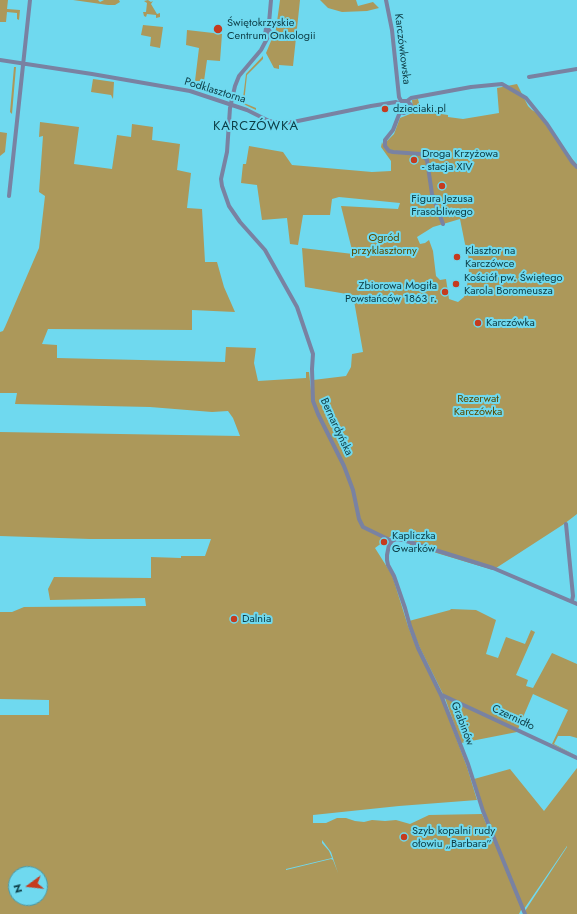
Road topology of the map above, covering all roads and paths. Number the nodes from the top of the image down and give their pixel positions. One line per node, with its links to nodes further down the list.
1 (30, 0): 5 (street)
2 (271, 0): 10 (street, Bernardyńska)
3 (386, 0): 9 (street, Karczówkowska)
4 (0, 60): 5 (street, Podklasztorna)
5 (23, 64): 10 (street, Podklasztorna); 13 (street)
6 (577, 69): 7 (street)
7 (529, 77)
8 (407, 100): 9 (street, Podklasztorna); 11 (street); 12 (street, Podklasztorna)
9 (400, 102): 10 (street, Podklasztorna); 11 (street)
10 (231, 105): 16 (street, Bernardyńska)
11 (400, 112): 14 (street)
12 (577, 167)
13 (9, 196)
14 (443, 224)
15 (566, 524): 17 (street)
16 (392, 541): 17 (street, Bernardyńska); 19 (street, Grabinów)
17 (572, 601): 18 (street, Bernardyńska)
18 (577, 604)
19 (441, 695): 20 (street, Czernidło); 21 (street, Grabinów)
20 (577, 758)
21 (525, 914)

